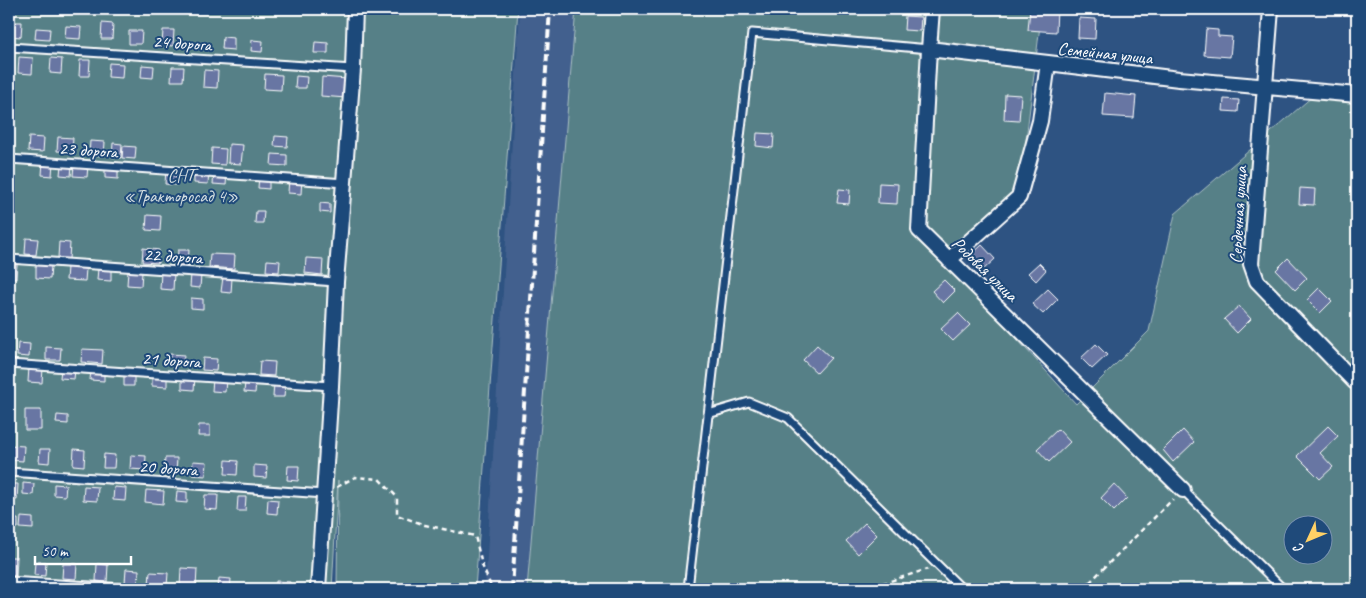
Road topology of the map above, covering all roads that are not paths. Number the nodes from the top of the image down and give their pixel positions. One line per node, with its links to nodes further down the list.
1 (355, 9): 7 (street)
2 (932, 9): 5 (street, Родовая улица)
3 (1271, 9): 8 (street, Сердечная улица)
4 (9, 47): 7 (lane, 24 дорога)
5 (928, 49): 6 (street); 13 (street, Родовая улица); 18 (lane)
6 (1048, 63): 8 (street, Семейная улица); 13 (street, Семейная улица)
7 (353, 69): 11 (street)
8 (1265, 87): 9 (street, Семейная улица); 16 (street, Сердечная улица)
9 (1357, 95)
10 (9, 159): 11 (lane, 23 дорога)
11 (345, 182): 14 (street)
12 (9, 259): 14 (lane, 22 дорога)
13 (949, 260): 20 (street, Родовая улица)
14 (336, 282): 17 (street)
15 (9, 364): 17 (lane, 21 дорога)
16 (1355, 382)
17 (331, 386): 21 (street)
18 (708, 414): 25 (lane); 26 (lane)
19 (9, 472): 21 (lane, 20 дорога)
20 (1183, 490): 27 (lane)
21 (325, 494): 24 (street)
22 (9, 581): 23 (lane)
23 (139, 589)
24 (318, 589)
25 (688, 589)
26 (962, 589)
27 (1283, 589)

